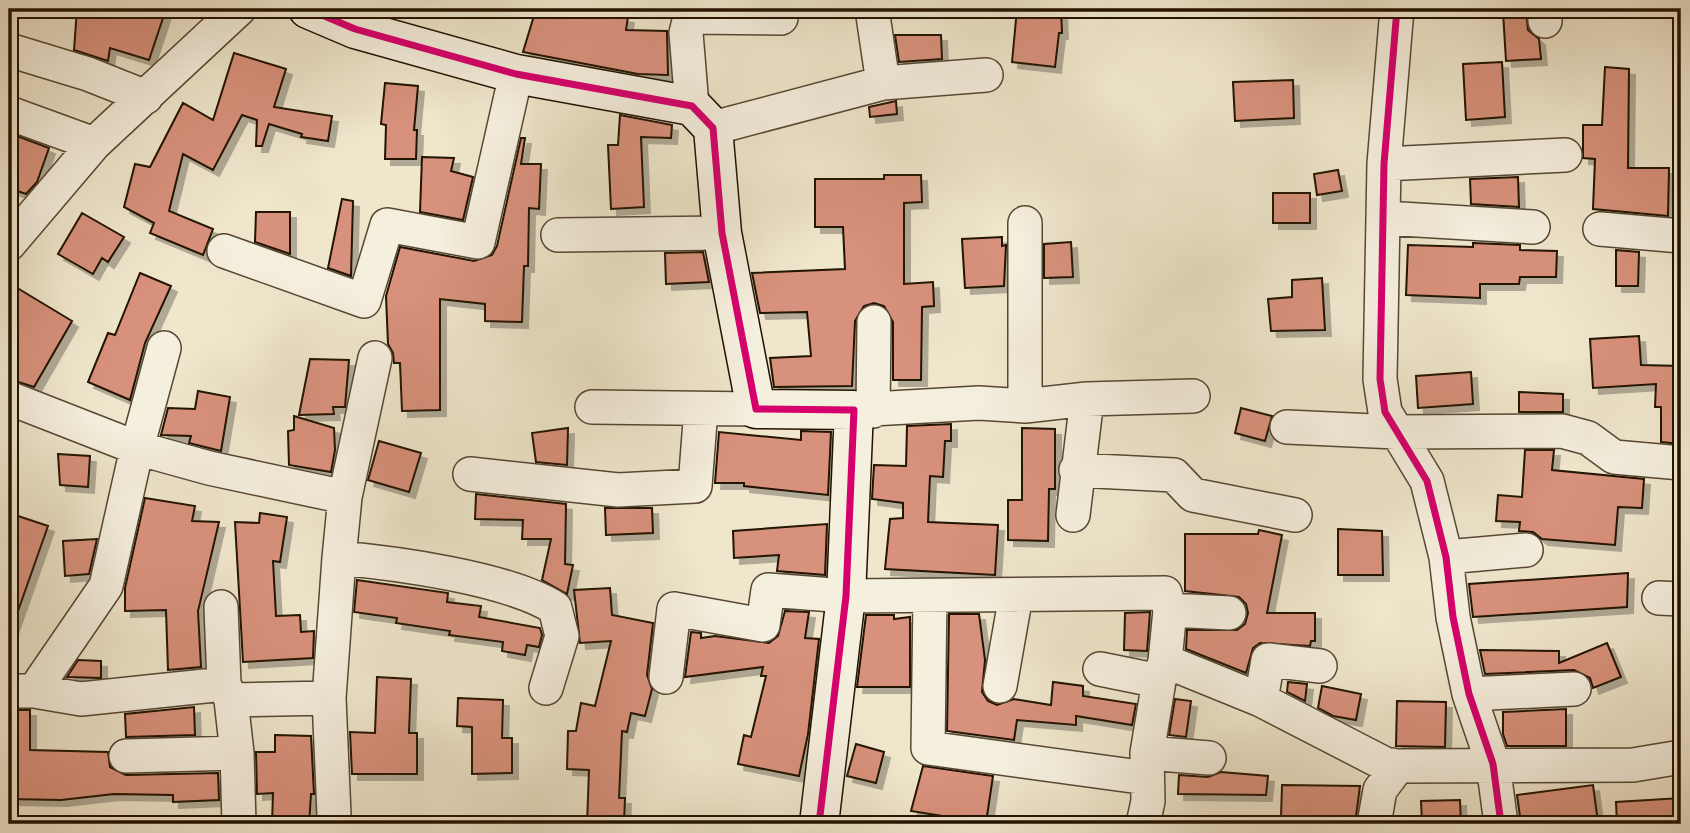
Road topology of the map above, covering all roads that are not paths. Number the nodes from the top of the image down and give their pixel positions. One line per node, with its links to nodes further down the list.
1 (239, 9): 10 (street)
2 (308, 9): 7 (street)
3 (780, 9): 12 (street)
4 (872, 9): 9 (street)
5 (1397, 9): 15 (street)
6 (9, 50): 10 (street)
7 (516, 74): 12 (street); 24 (street)
8 (986, 75): 9 (street)
9 (883, 83): 12 (street)
10 (146, 97): 13 (street)
11 (9, 113): 13 (street)
12 (702, 117): 20 (street)
13 (94, 144): 23 (street)
14 (1565, 155): 15 (street)
15 (1384, 164): 16 (street)
16 (1384, 218): 18 (street); 37 (street)
17 (1025, 223): 31 (street)
18 (1533, 227)
19 (1600, 229): 22 (street)
20 (722, 233): 21 (street); 34 (street)
21 (558, 235)
22 (1681, 236)
23 (9, 244)
24 (225, 251)
25 (874, 322): 35 (street)
26 (164, 348): 38 (street)
27 (375, 358): 42 (street)
28 (1193, 396): 30 (street)
29 (9, 398): 38 (street)
30 (1087, 399): 31 (street); 40 (street)
31 (1025, 406): 35 (street)
32 (592, 407): 33 (street)
33 (701, 409): 34 (street); 41 (street)
34 (756, 409): 35 (street)
35 (864, 411): 49 (street)
36 (1287, 427): 37 (street)
37 (1396, 432): 39 (street); 46 (street)
38 (137, 448): 42 (street); 61 (street)
39 (1681, 463)
40 (1076, 470): 43 (street); 44 (street)
41 (470, 474)
42 (345, 497): 47 (street)
43 (1295, 514)
44 (1073, 515)
45 (1526, 551): 46 (street)
46 (1446, 557): 63 (street)
47 (339, 558): 59 (street); 64 (street)
48 (1016, 595): 50 (street); 52 (street); 58 (street)
49 (846, 596): 50 (street); 57 (street); 75 (street)
50 (930, 596): 71 (street)
51 (221, 607): 62 (street)
52 (1170, 610): 53 (street); 56 (street)
53 (1229, 613)
54 (1320, 666): 65 (street)
55 (1100, 669): 56 (street)
56 (1162, 671): 65 (street); 71 (street)
57 (666, 677)
58 (1000, 686)
59 (547, 688)
60 (1574, 689): 63 (street)
61 (22, 691): 62 (street)
62 (228, 692): 64 (street); 66 (street)
63 (1469, 694): 70 (street)
64 (329, 698): 73 (street)
65 (1261, 700): 72 (street)
66 (237, 753): 67 (street); 74 (street)
67 (126, 756)
68 (1681, 757): 70 (street)
69 (1209, 758): 71 (street)
70 (1493, 764): 72 (street); 78 (street)
71 (1147, 765): 76 (street)
72 (1398, 766): 77 (street)
73 (334, 815)
74 (239, 824)
75 (819, 824)
76 (1143, 824)
77 (1374, 824)
78 (1501, 824)

